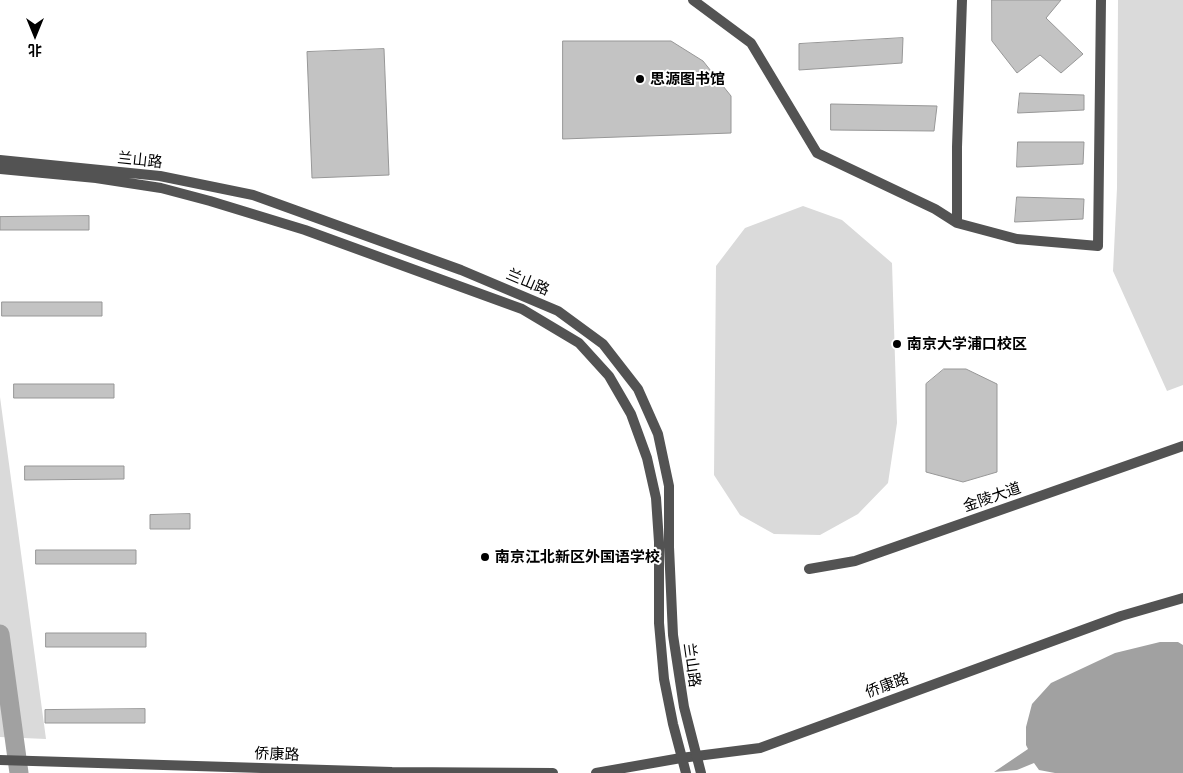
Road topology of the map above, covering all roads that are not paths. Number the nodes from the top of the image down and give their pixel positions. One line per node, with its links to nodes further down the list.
1 (693, 0): 6 (street)
2 (962, 0): 6 (street)
3 (1101, 0): 6 (street)
4 (0, 160): 10 (street, 兰山路)
5 (0, 169): 11 (street, 兰山路)
6 (957, 223)
7 (1183, 446): 8 (street, 金陵大道)
8 (809, 569)
9 (1183, 598): 10 (street, 侨康路)
10 (697, 755): 11 (street, 侨康路); 16 (street, 兰山路)
11 (681, 758): 14 (street, 侨康路); 15 (street, 兰山路)
12 (0, 760): 13 (street, 侨康路)
13 (553, 773)
14 (596, 773)
15 (686, 773)
16 (701, 773)

